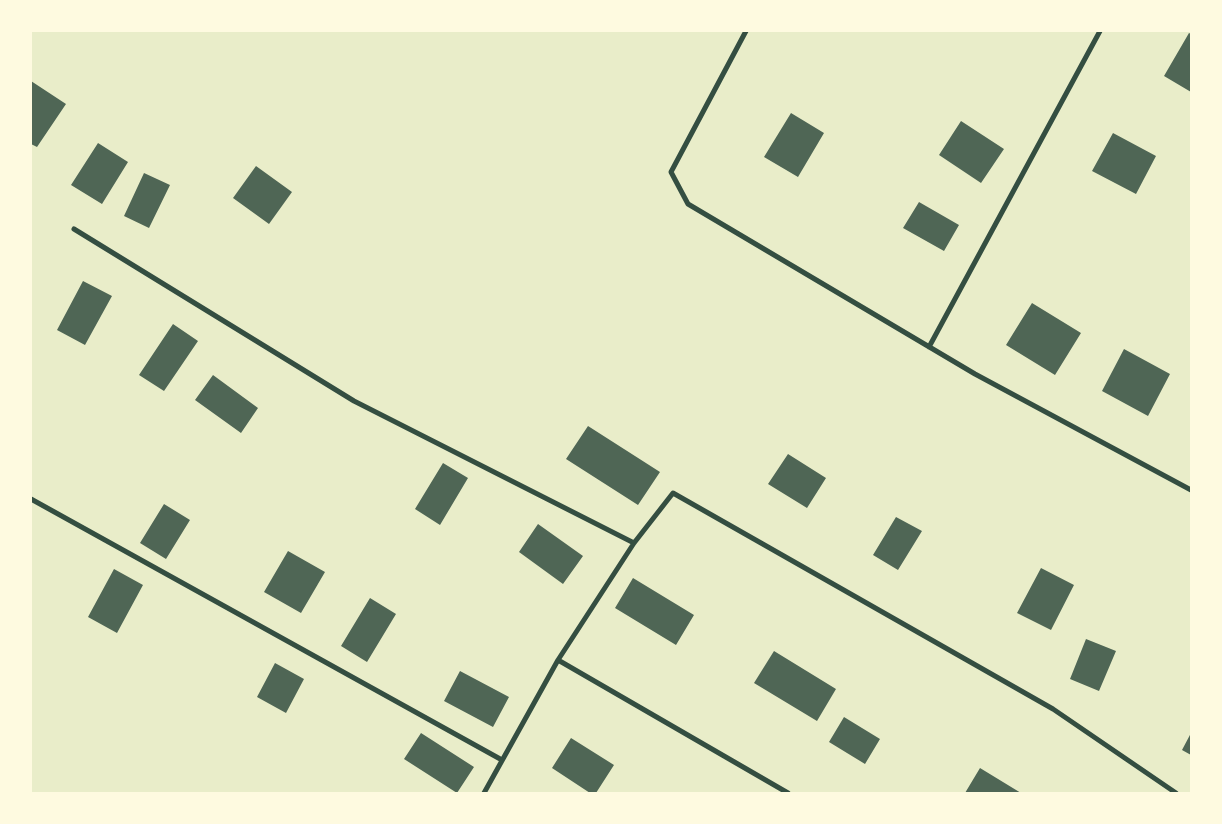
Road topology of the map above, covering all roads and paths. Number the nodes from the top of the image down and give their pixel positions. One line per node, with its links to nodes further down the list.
1 (746, 31): 4 (street)
2 (1100, 31): 4 (street)
3 (74, 229): 7 (street)
4 (929, 347): 5 (street)
5 (1191, 490)
6 (31, 499): 9 (street)
7 (634, 543): 8 (street); 12 (street)
8 (558, 660): 9 (street); 11 (street)
9 (502, 760): 10 (street)
10 (486, 792)
11 (788, 793)
12 (1176, 793)

